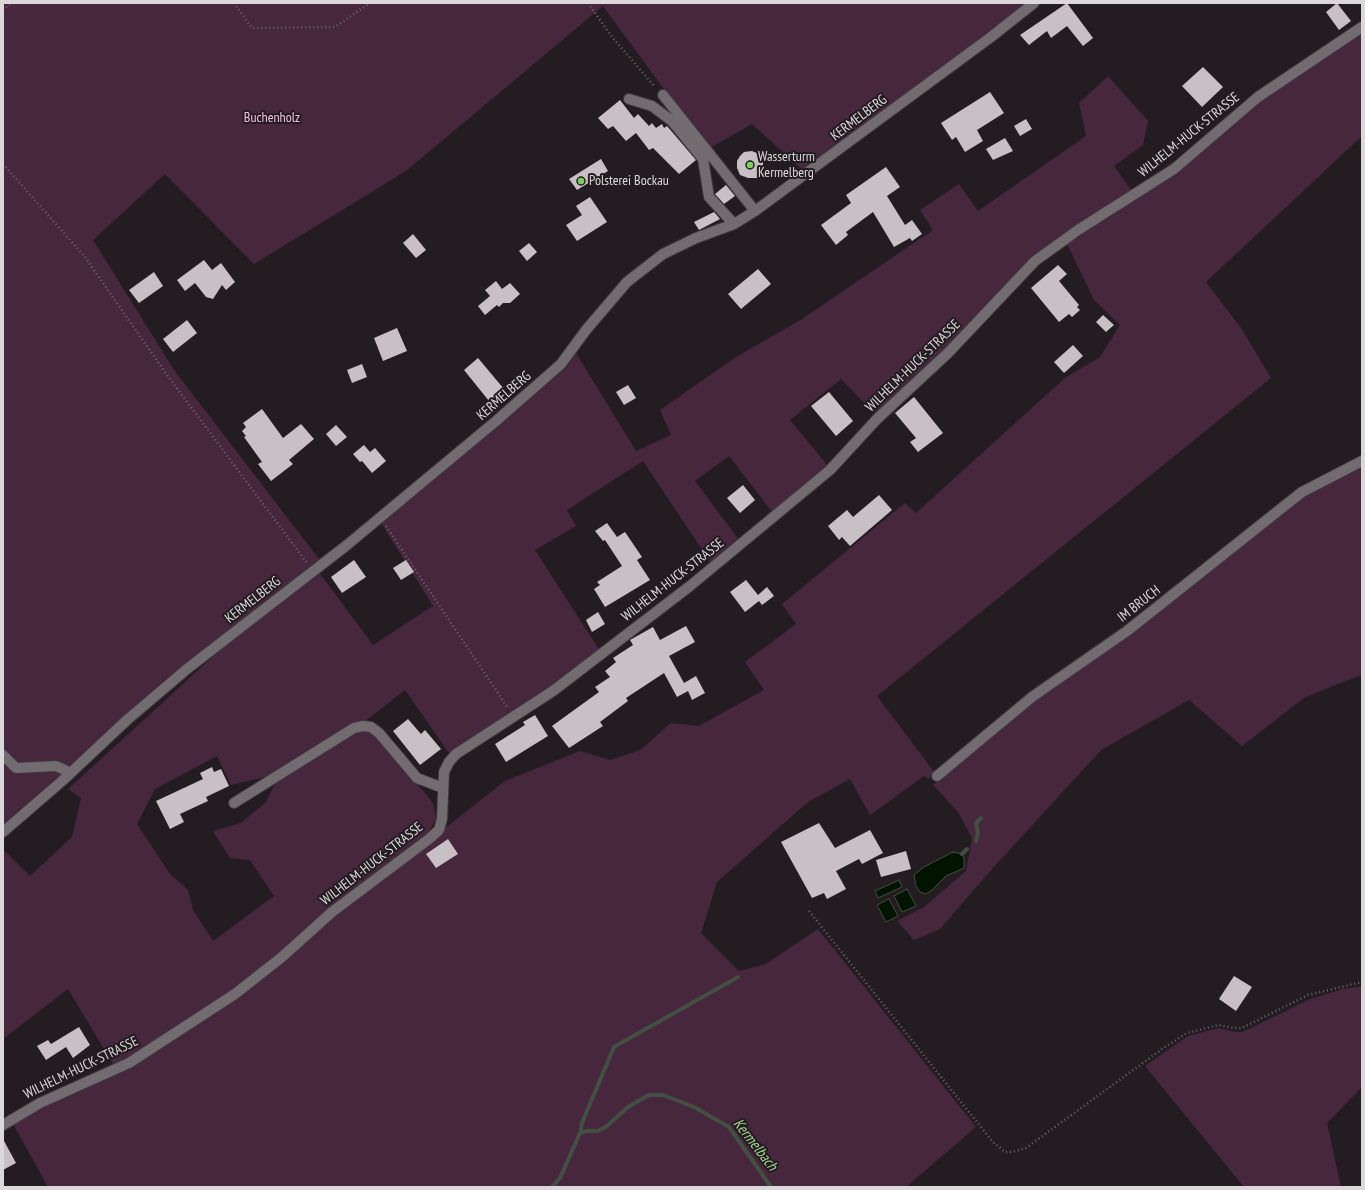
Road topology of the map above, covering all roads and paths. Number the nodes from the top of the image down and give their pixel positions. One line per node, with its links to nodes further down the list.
1 (11, 3): 6 (path)
2 (234, 3): 3 (path)
3 (370, 3)
4 (588, 3): 8 (path)
5 (1034, 3): 13 (street, KERMELBERG)
6 (3, 10)
7 (1362, 26): 18 (street, WILHELM-HUCK-STRASSE)
8 (663, 95): 13 (street)
9 (629, 99): 14 (street)
10 (3, 164): 17 (path)
11 (774, 170): 12 (path)
12 (764, 177)
13 (755, 211): 14 (street, KERMELBERG)
14 (734, 224): 16 (street, KERMELBERG)
15 (1362, 461): 21 (street, IM BRUCH)
16 (380, 517): 17 (street, KERMELBERG); 18 (path)
17 (313, 571): 20 (street, KERMELBERG)
18 (514, 717): 22 (street, WILHELM-HUCK-STRASSE)
19 (3, 755): 20 (street)
20 (69, 774): 24 (street, KERMELBERG)
21 (937, 776)
22 (443, 788): 23 (street); 27 (street, WILHELM-HUCK-STRASSE)
23 (234, 804)
24 (3, 832)
25 (809, 911): 26 (path)
26 (1362, 982)
27 (3, 1125)

